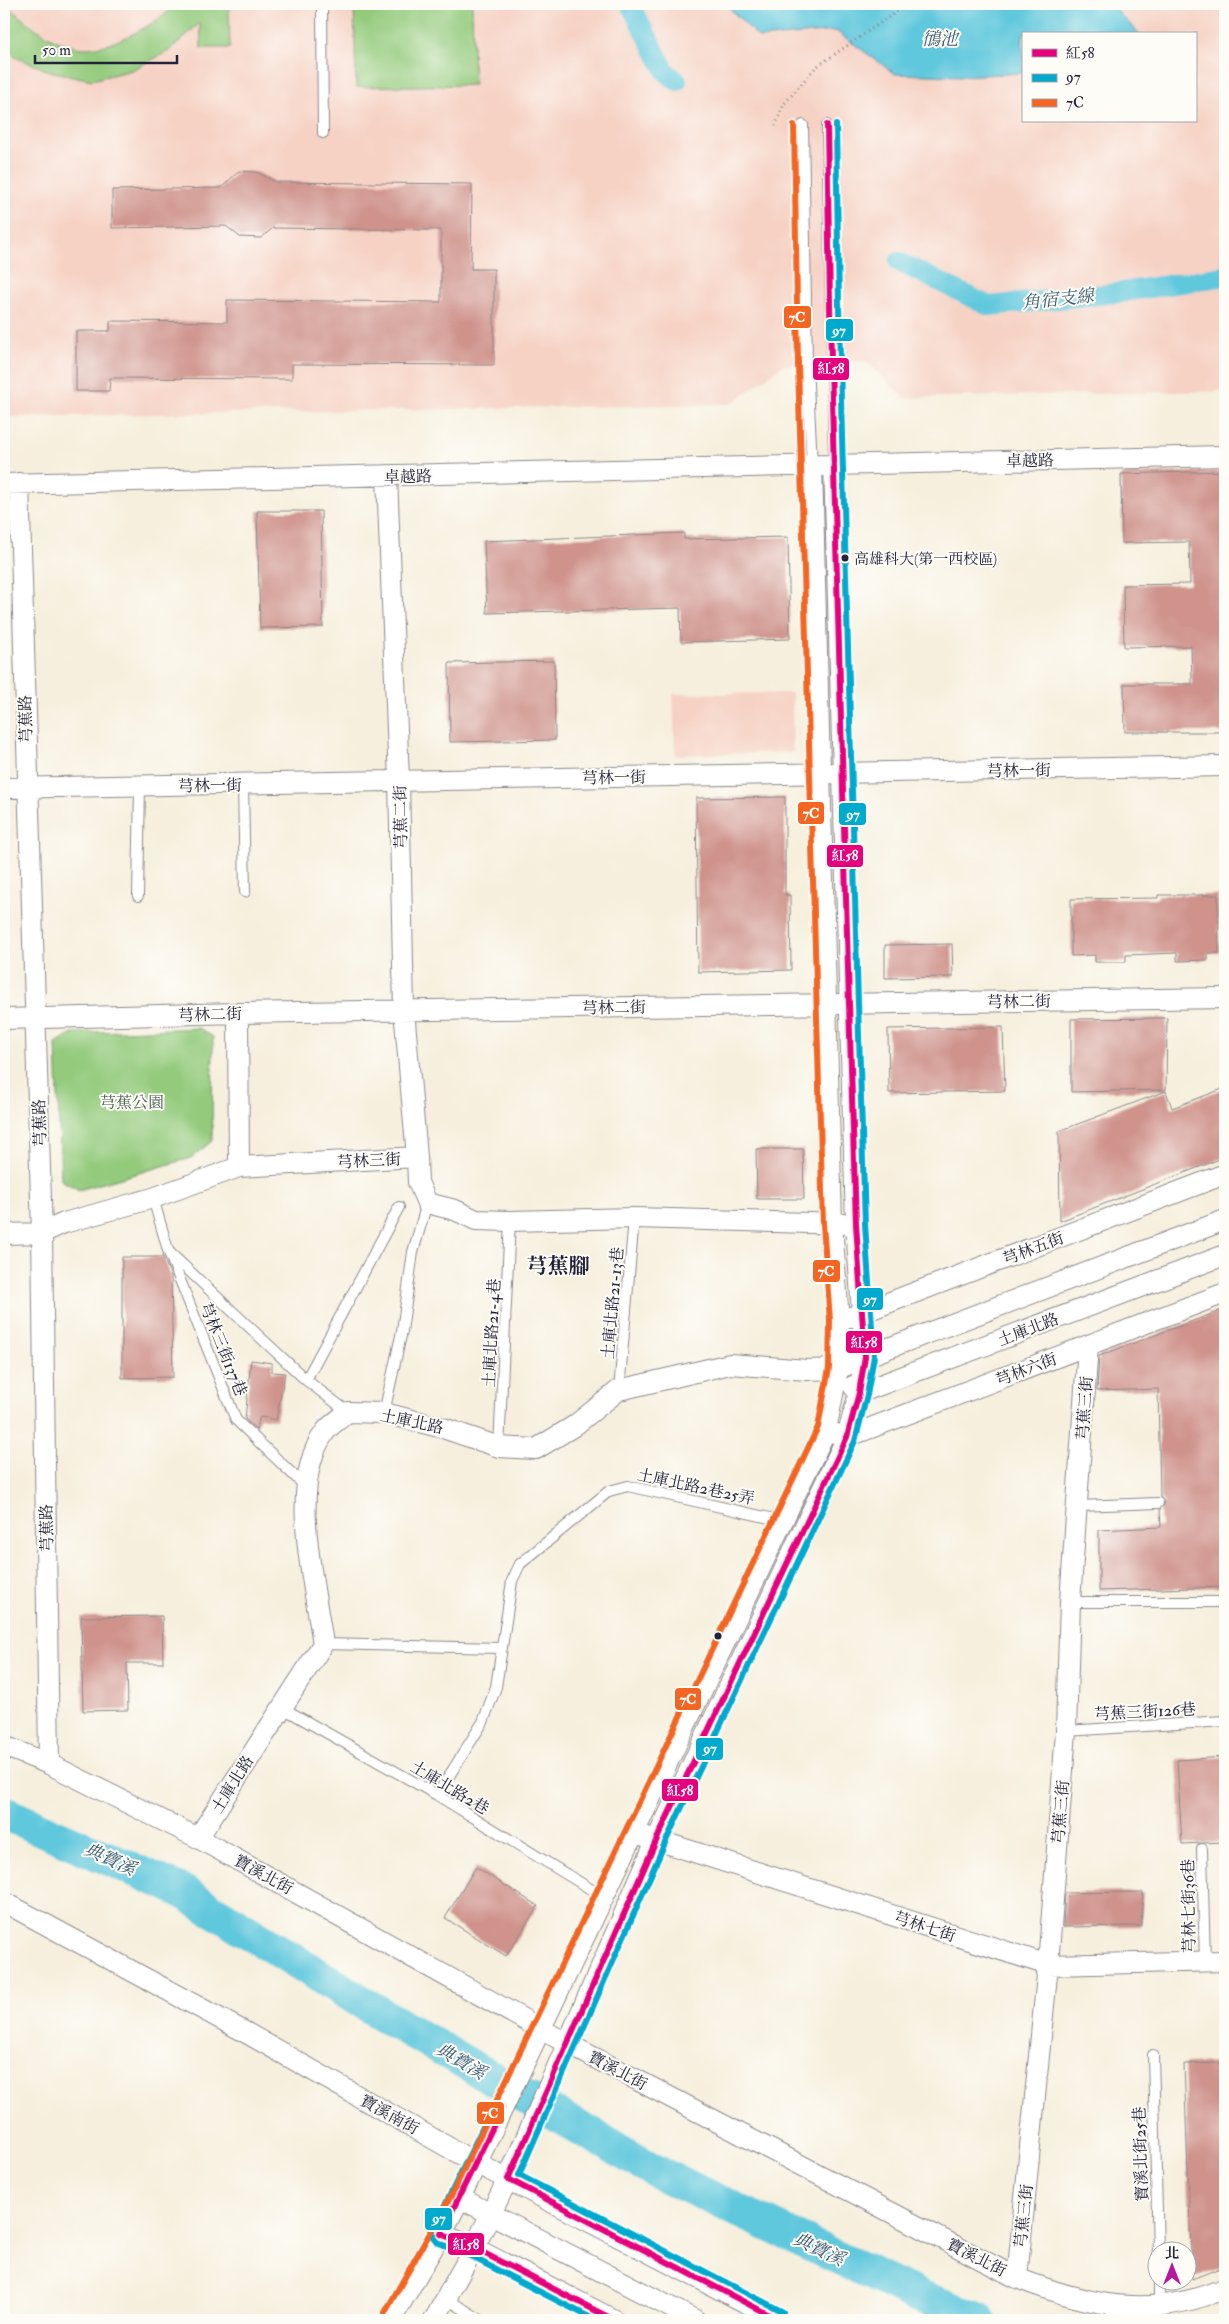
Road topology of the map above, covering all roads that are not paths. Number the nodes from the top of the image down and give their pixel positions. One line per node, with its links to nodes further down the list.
1 (322, 4): 4 (lane)
2 (803, 125): 6 (lane)
3 (827, 125): 7 (lane)
4 (323, 133)
5 (1225, 456): 7 (street, 卓越路)
6 (812, 464): 7 (street, 卓越路); 8 (street, 卓越路); 11 (street)
7 (834, 464): 12 (street)
8 (387, 476): 9 (street, 卓越路); 13 (street, 芎蕉二街)
9 (12, 483): 17 (street, 芎蕉路)
10 (1225, 766): 12 (street, 芎林一街)
11 (820, 773): 12 (street, 芎林一街); 13 (street, 芎林一街); 21 (street)
12 (842, 773): 22 (street)
13 (399, 781): 14 (street, 芎林一街); 23 (street, 芎蕉二街)
14 (243, 784): 15 (street, 芎林一街); 18 (lane)
15 (140, 786): 17 (street, 芎林一街); 19 (lane)
16 (4, 788): 17 (street, 芎林一街)
17 (27, 788): 26 (street, 芎蕉路)
18 (245, 892)
19 (138, 896)
20 (1225, 998): 22 (street, 芎林二街)
21 (826, 1004): 22 (street, 芎林二街); 23 (street, 芎林二街); 36 (street)
22 (848, 1004): 37 (street)
23 (404, 1010): 24 (street, 芎林二街); 27 (street, 芎蕉二街)
24 (238, 1013): 26 (street, 芎林二街); 28 (street)
25 (4, 1019): 26 (street, 芎林二街)
26 (35, 1019): 38 (street, 芎蕉路)
27 (417, 1157): 28 (street, 芎林三街); 31 (street, 芎林三街)
28 (239, 1167): 30 (street, 芎林三街)
29 (1225, 1174): 43 (street, 芎林五街)
30 (153, 1198): 38 (street, 芎林三街); 40 (lane, 芎林三街137巷)
31 (427, 1203): 35 (street); 52 (lane)
32 (399, 1207): 48 (lane)
33 (634, 1218): 35 (street); 36 (street); 49 (lane, 土庫北路21-13巷)
34 (1225, 1220): 46 (street, 土庫北路)
35 (510, 1221): 55 (lane, 土庫北路21-4巷)
36 (832, 1224): 37 (street); 44 (street)
37 (856, 1224): 43 (street)
38 (42, 1233): 39 (street, 芎林三街); 68 (street, 芎蕉路)
39 (4, 1234)
40 (168, 1250): 48 (lane); 56 (lane, 芎林三街137巷)
41 (1225, 1255): 50 (street, 土庫北路)
42 (1225, 1292): 45 (street, 芎林六街)
43 (863, 1313): 44 (street, 芎林五街); 46 (street)
44 (839, 1321): 47 (street)
45 (1088, 1346): 54 (street, 芎林六街); 58 (street, 芎蕉三街)
46 (865, 1357): 47 (street, 土庫北路); 50 (street)
47 (838, 1369): 49 (street, 土庫北路); 50 (street); 53 (street)
48 (306, 1380): 51 (lane)
49 (619, 1390): 55 (street, 土庫北路)
50 (859, 1393): 54 (street)
51 (348, 1412): 52 (street, 土庫北路); 56 (street)
52 (384, 1413): 55 (street, 土庫北路)
53 (826, 1430): 54 (street); 59 (street)
54 (847, 1437): 72 (street)
55 (499, 1447)
56 (306, 1487): 62 (street)
57 (1158, 1503): 58 (lane)
58 (1078, 1506): 60 (street, 芎蕉三街)
59 (782, 1521): 63 (lane, 土庫北路2巷25弄); 70 (street)
60 (1070, 1602): 61 (lane); 66 (street, 芎蕉三街)
61 (1225, 1602)
62 (323, 1644): 63 (lane); 64 (street, 土庫北路)
63 (501, 1648): 69 (lane, 土庫北路2巷25弄)
64 (281, 1707): 69 (lane, 土庫北路2巷); 71 (street, 土庫北路)
65 (1225, 1722): 66 (lane, 芎蕉三街126巷)
66 (1066, 1731): 78 (street, 芎蕉三街)
67 (4, 1746): 68 (street, 寶溪北街)
68 (48, 1764): 71 (street, 寶溪北街)
69 (437, 1796): 74 (lane, 土庫北路2巷)
70 (633, 1831): 72 (street, 芎林七街); 74 (street)
71 (198, 1838): 79 (street, 寶溪北街)
72 (656, 1841): 78 (street, 芎林七街); 80 (street)
73 (1202, 1849): 77 (lane, 芎林七街36巷)
74 (602, 1896): 79 (street)
75 (4, 1902): 82 (street, 寶溪南街)
76 (1225, 1961): 77 (street, 芎林七街)
77 (1205, 1962): 78 (street, 芎林七街)
78 (1048, 1965): 89 (street, 芎蕉三街)
79 (537, 2036): 80 (street, 寶溪北街); 82 (street)
80 (565, 2052): 83 (street); 89 (street, 寶溪北街)
81 (1153, 2056): 87 (lane, 寶溪北街25巷)
82 (480, 2156): 83 (street, 寶溪南街); 84 (street)
83 (511, 2171): 85 (street); 99 (street, 寶溪南街)
84 (460, 2198): 85 (street); 86 (street)
85 (491, 2214): 88 (street); 98 (street)
86 (441, 2234): 88 (street); 94 (street)
87 (1158, 2242)
88 (474, 2248): 92 (street); 97 (street)
89 (1018, 2278): 93 (street, 寶溪北街)
90 (1225, 2288): 93 (street, 寶溪北街)
91 (1159, 2292): 93 (lane)
92 (447, 2299): 95 (street); 96 (lane)
93 (1160, 2305)
94 (391, 2320)
95 (434, 2320)
96 (481, 2320)
97 (614, 2320)
98 (695, 2320)
99 (779, 2320)

